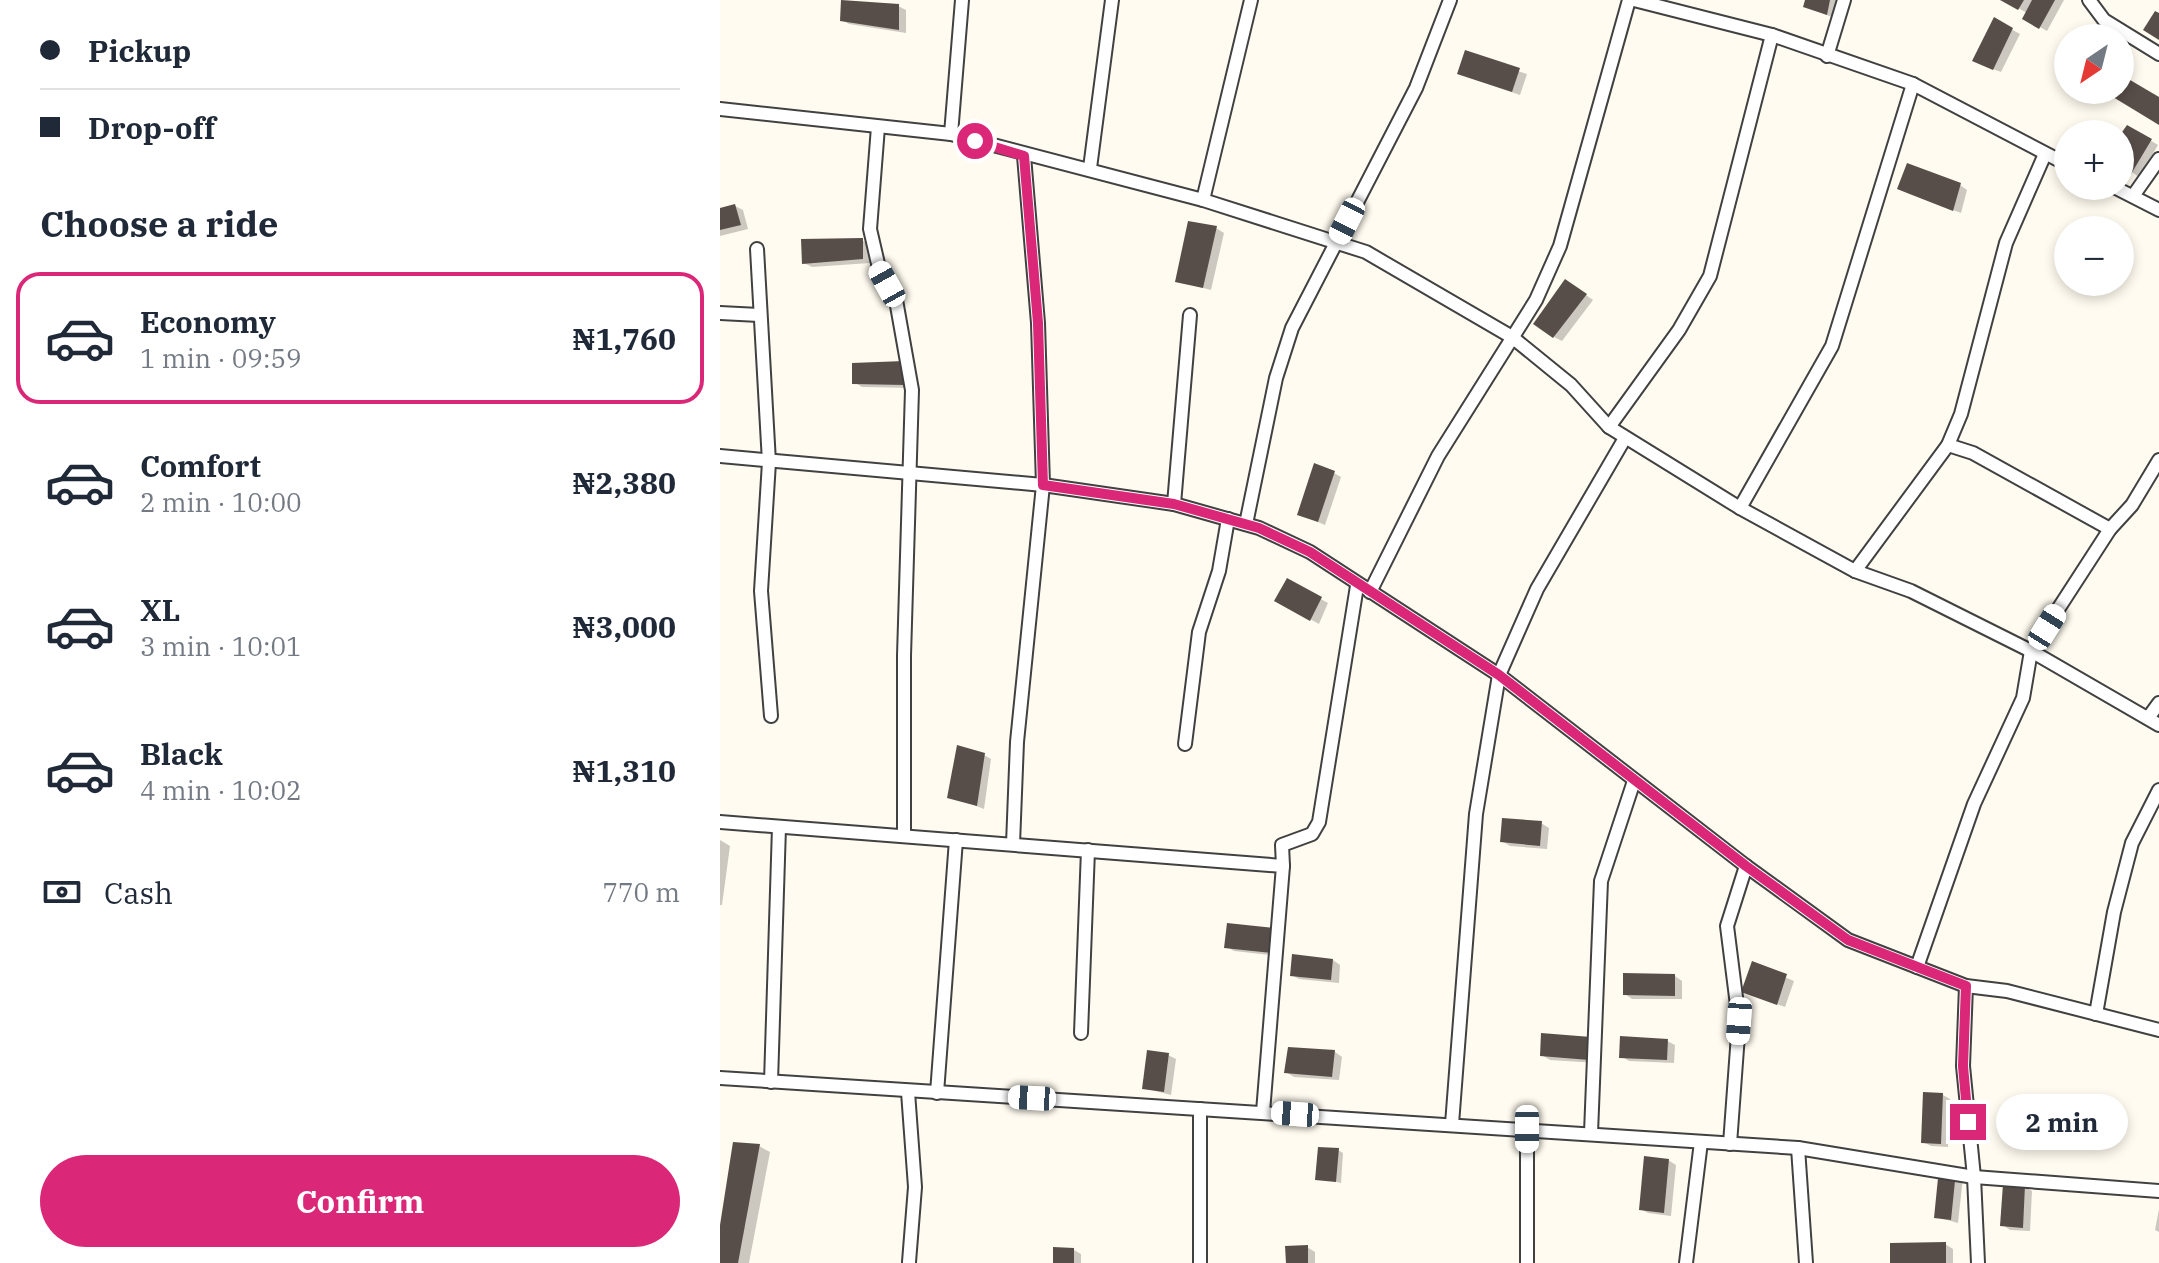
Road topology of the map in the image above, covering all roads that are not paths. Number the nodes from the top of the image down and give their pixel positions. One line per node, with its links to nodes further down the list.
1 (962, 0): 14 (street)
2 (1112, 0): 19 (street)
3 (1251, 0): 22 (street)
4 (1450, 0): 24 (street)
5 (1631, 0): 8 (street); 29 (street)
6 (1844, 0): 10 (street)
7 (2089, 0): 9 (street)
8 (1772, 35): 10 (street); 30 (street)
9 (2159, 54)
10 (1827, 56): 11 (street)
11 (1913, 84): 15 (street); 39 (street)
12 (720, 109): 13 (street)
13 (878, 127): 14 (street); 36 (street)
14 (951, 134): 16 (street)
15 (2045, 154): 17 (street); 32 (street)
16 (1024, 156): 19 (street); 37 (street)
17 (2054, 158)
18 (2159, 159): 20 (street)
19 (1090, 168): 22 (street)
20 (2134, 195)
21 (2134, 197): 23 (street)
22 (1203, 200): 24 (street)
23 (2159, 210)
24 (1335, 245): 29 (street); 41 (street)
25 (757, 249): 27 (street)
26 (720, 313): 27 (street)
27 (759, 315): 35 (street)
28 (1190, 315): 38 (street)
29 (1512, 337): 30 (street); 45 (street)
30 (1609, 427): 31 (street)
31 (1625, 438): 39 (street); 47 (street)
32 (1948, 445): 42 (street); 43 (street)
33 (720, 456): 35 (street)
34 (2159, 460): 42 (street)
35 (769, 462): 36 (street); 49 (street)
36 (909, 476): 37 (street); 56 (street)
37 (1043, 485): 38 (street); 58 (street)
38 (1174, 504): 40 (street)
39 (1740, 508): 43 (street)
40 (1228, 519): 41 (street); 51 (street)
41 (1246, 524): 44 (street)
42 (2110, 529): 46 (street)
43 (1855, 571): 46 (street)
44 (1357, 586): 45 (street); 60 (street)
45 (1370, 592): 47 (street)
46 (2031, 651): 50 (street); 62 (street)
47 (1499, 675): 52 (street); 73 (street)
48 (2159, 703): 50 (street)
49 (771, 716)
50 (2154, 722)
51 (1185, 744)
52 (1634, 781): 61 (street); 75 (street)
53 (2159, 790): 64 (street)
54 (720, 822): 55 (street)
55 (779, 827): 56 (street); 68 (street)
56 (904, 836): 57 (street)
57 (956, 840): 58 (street); 70 (street)
58 (1013, 844): 59 (street)
59 (1088, 850): 60 (street); 66 (street)
60 (1283, 866): 72 (street)
61 (1746, 866): 62 (street); 77 (street)
62 (1917, 967): 63 (street)
63 (1966, 986): 64 (street); 79 (street)
64 (2096, 1014): 65 (street)
65 (2159, 1030)
66 (1081, 1033)
67 (720, 1078): 68 (street)
68 (771, 1082): 69 (street)
69 (908, 1092): 70 (street); 81 (street)
70 (937, 1093): 71 (street)
71 (1200, 1109): 72 (street); 82 (street)
72 (1263, 1112): 73 (street)
73 (1452, 1124): 74 (street)
74 (1527, 1129): 75 (street); 83 (street)
75 (1591, 1133): 76 (street)
76 (1701, 1142): 77 (street); 84 (street)
77 (1730, 1144): 78 (street)
78 (1798, 1148): 79 (street); 85 (street)
79 (1974, 1177): 80 (street); 86 (street)
80 (2159, 1191)
81 (909, 1262)
82 (1200, 1263)
83 (1527, 1263)
84 (1686, 1263)
85 (1806, 1263)
86 (1978, 1263)

